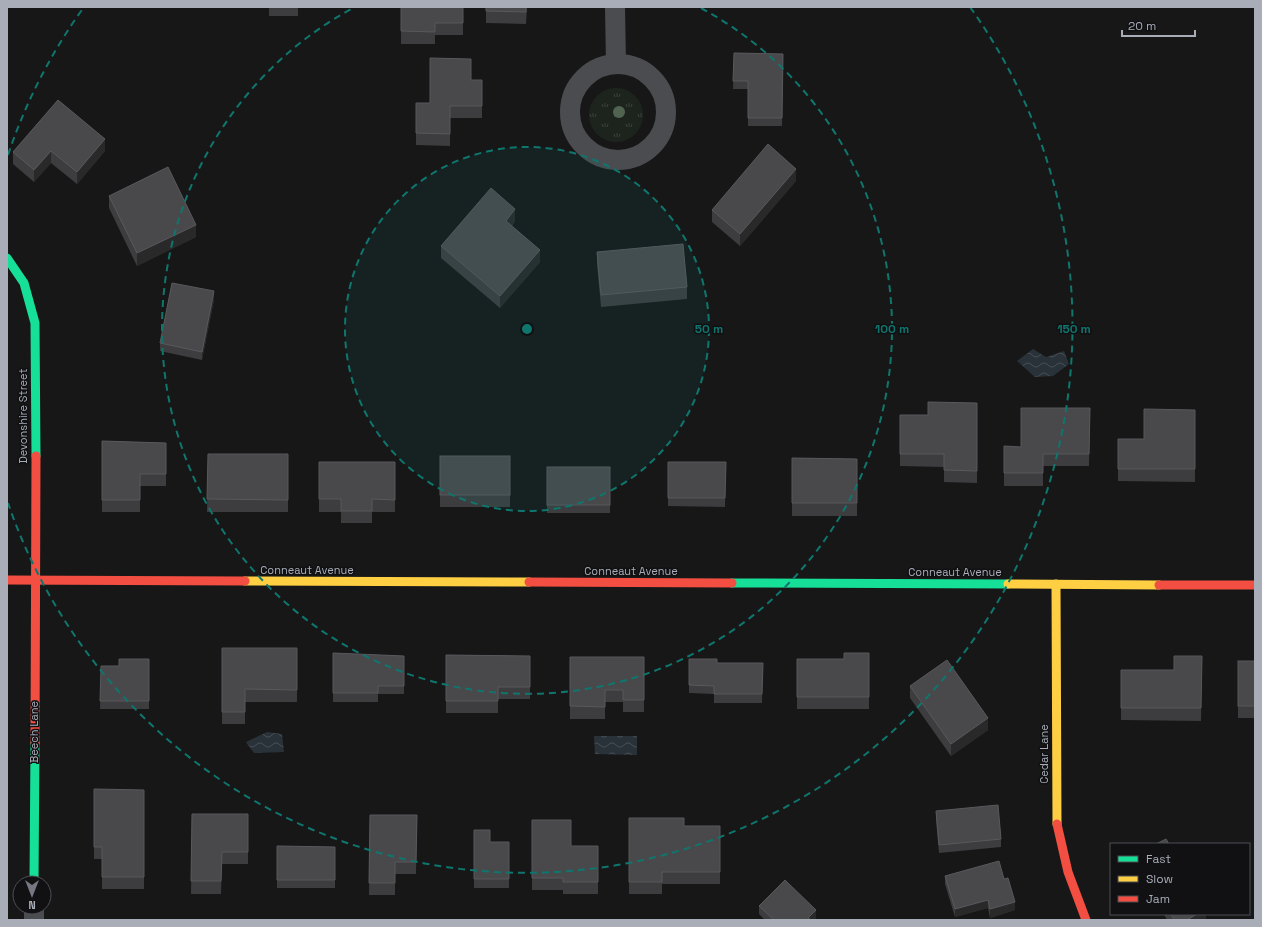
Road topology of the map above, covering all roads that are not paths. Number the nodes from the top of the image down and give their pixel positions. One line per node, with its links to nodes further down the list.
1 (615, 7): 2 (street)
2 (616, 64): 2 (street)
3 (7, 258): 5 (street, Devonshire Street)
4 (7, 580): 5 (street, Conneaut Avenue)
5 (35, 580): 6 (street, Conneaut Avenue); 8 (street, Beech Lane)
6 (1056, 584): 7 (street, Conneaut Avenue); 9 (street, Cedar Lane)
7 (1255, 585)
8 (34, 875)
9 (1086, 920)

